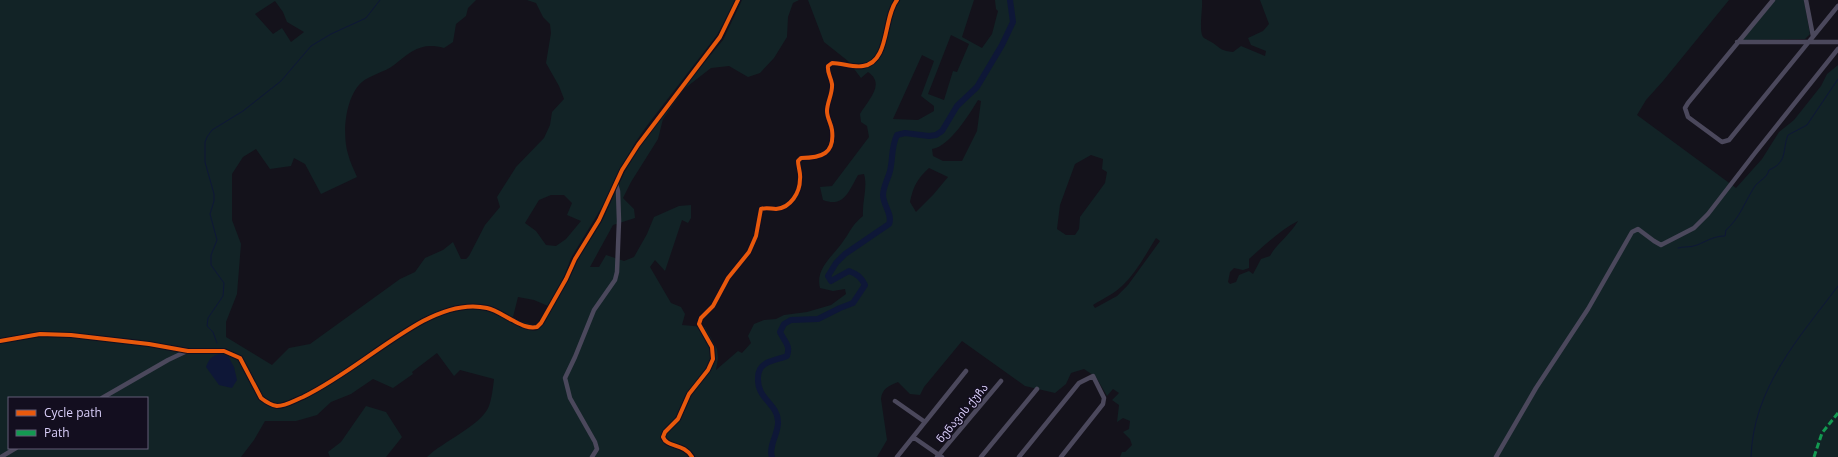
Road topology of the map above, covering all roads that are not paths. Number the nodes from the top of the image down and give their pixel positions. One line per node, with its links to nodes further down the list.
1 (738, 0): 11 (street)
2 (897, 0): 25 (street)
3 (1773, 0): 7 (street)
4 (1806, 0): 6 (street)
5 (1838, 6): 6 (street)
6 (1812, 36): 8 (street)
7 (1737, 42): 8 (street); 8 (street)
8 (1808, 42): 9 (street)
9 (1838, 42)
10 (1838, 49): 30 (street)
11 (616, 184): 13 (street); 24 (street)
12 (0, 341): 13 (street)
13 (188, 351): 17 (street)
14 (966, 371): 19 (street)
15 (1001, 382): 22 (street, ნენავის ქუჩა)
16 (1037, 389): 27 (street)
17 (104, 397)
18 (895, 401): 19 (street)
19 (925, 422): 20 (street)
20 (913, 437): 22 (street); 26 (street)
21 (14, 449): 23 (street)
22 (939, 456)
23 (1, 457)
24 (592, 457)
25 (692, 457)
26 (897, 457)
27 (981, 457)
28 (1019, 457): 29 (street)
29 (1061, 457)
30 (1496, 457)

